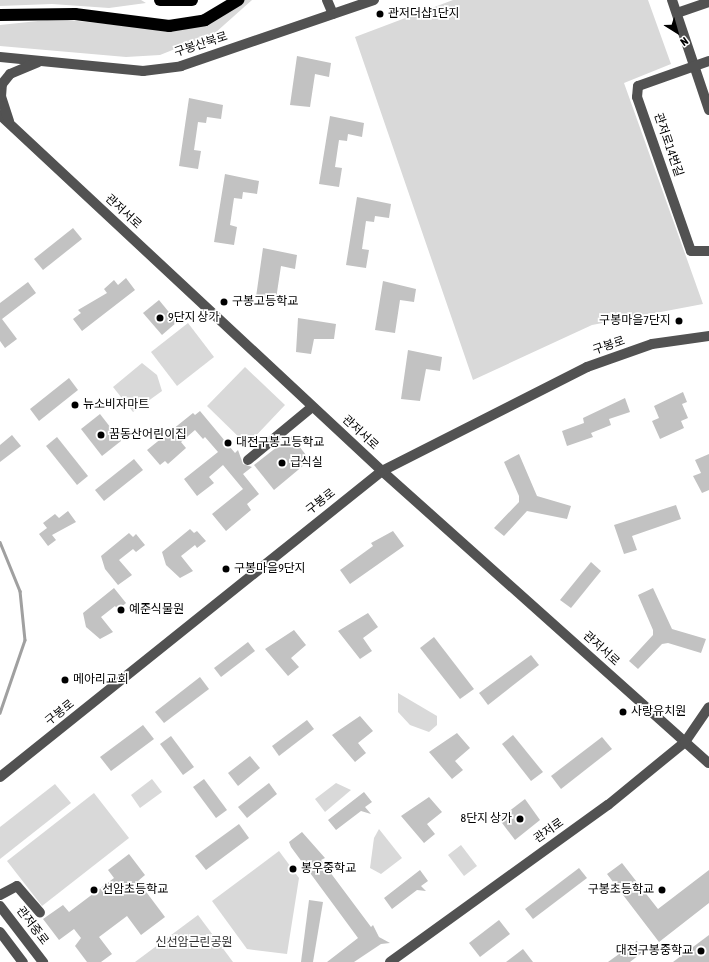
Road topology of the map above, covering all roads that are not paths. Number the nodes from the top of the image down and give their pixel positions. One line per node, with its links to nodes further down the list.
1 (160, 0): 2 (highway)
2 (192, 0)
3 (238, 0): 10 (highway)
4 (328, 0): 9 (street)
5 (374, 0): 9 (street, 구봉산북로)
6 (672, 0): 8 (street)
7 (709, 2): 8 (street)
8 (677, 13): 14 (street)
9 (333, 14): 12 (street, 구봉산북로)
10 (0, 15)
11 (0, 57): 12 (street, 구봉산북로)
12 (41, 61): 18 (street)
13 (709, 61): 14 (street)
14 (694, 66): 15 (street); 19 (street, 관저로14번길)
15 (709, 110)
16 (0, 115): 18 (street, 관저서로)
17 (0, 120): 18 (street)
18 (11, 125): 21 (street, 관저서로)
19 (709, 251)
20 (709, 336): 23 (street, 구봉로)
21 (312, 407): 22 (street); 23 (street, 관저서로)
22 (248, 460)
23 (382, 471): 25 (street, 관저서로); 27 (street, 구봉로)
24 (709, 708): 25 (street, 관저로)
25 (685, 742): 26 (street, 관저서로); 34 (street, 관저로)
26 (709, 763)
27 (0, 777)
28 (0, 895): 30 (street)
29 (0, 906): 33 (street, 관저중로)
30 (40, 912)
31 (0, 932): 32 (street)
32 (23, 962)
33 (43, 962)
34 (390, 962)

